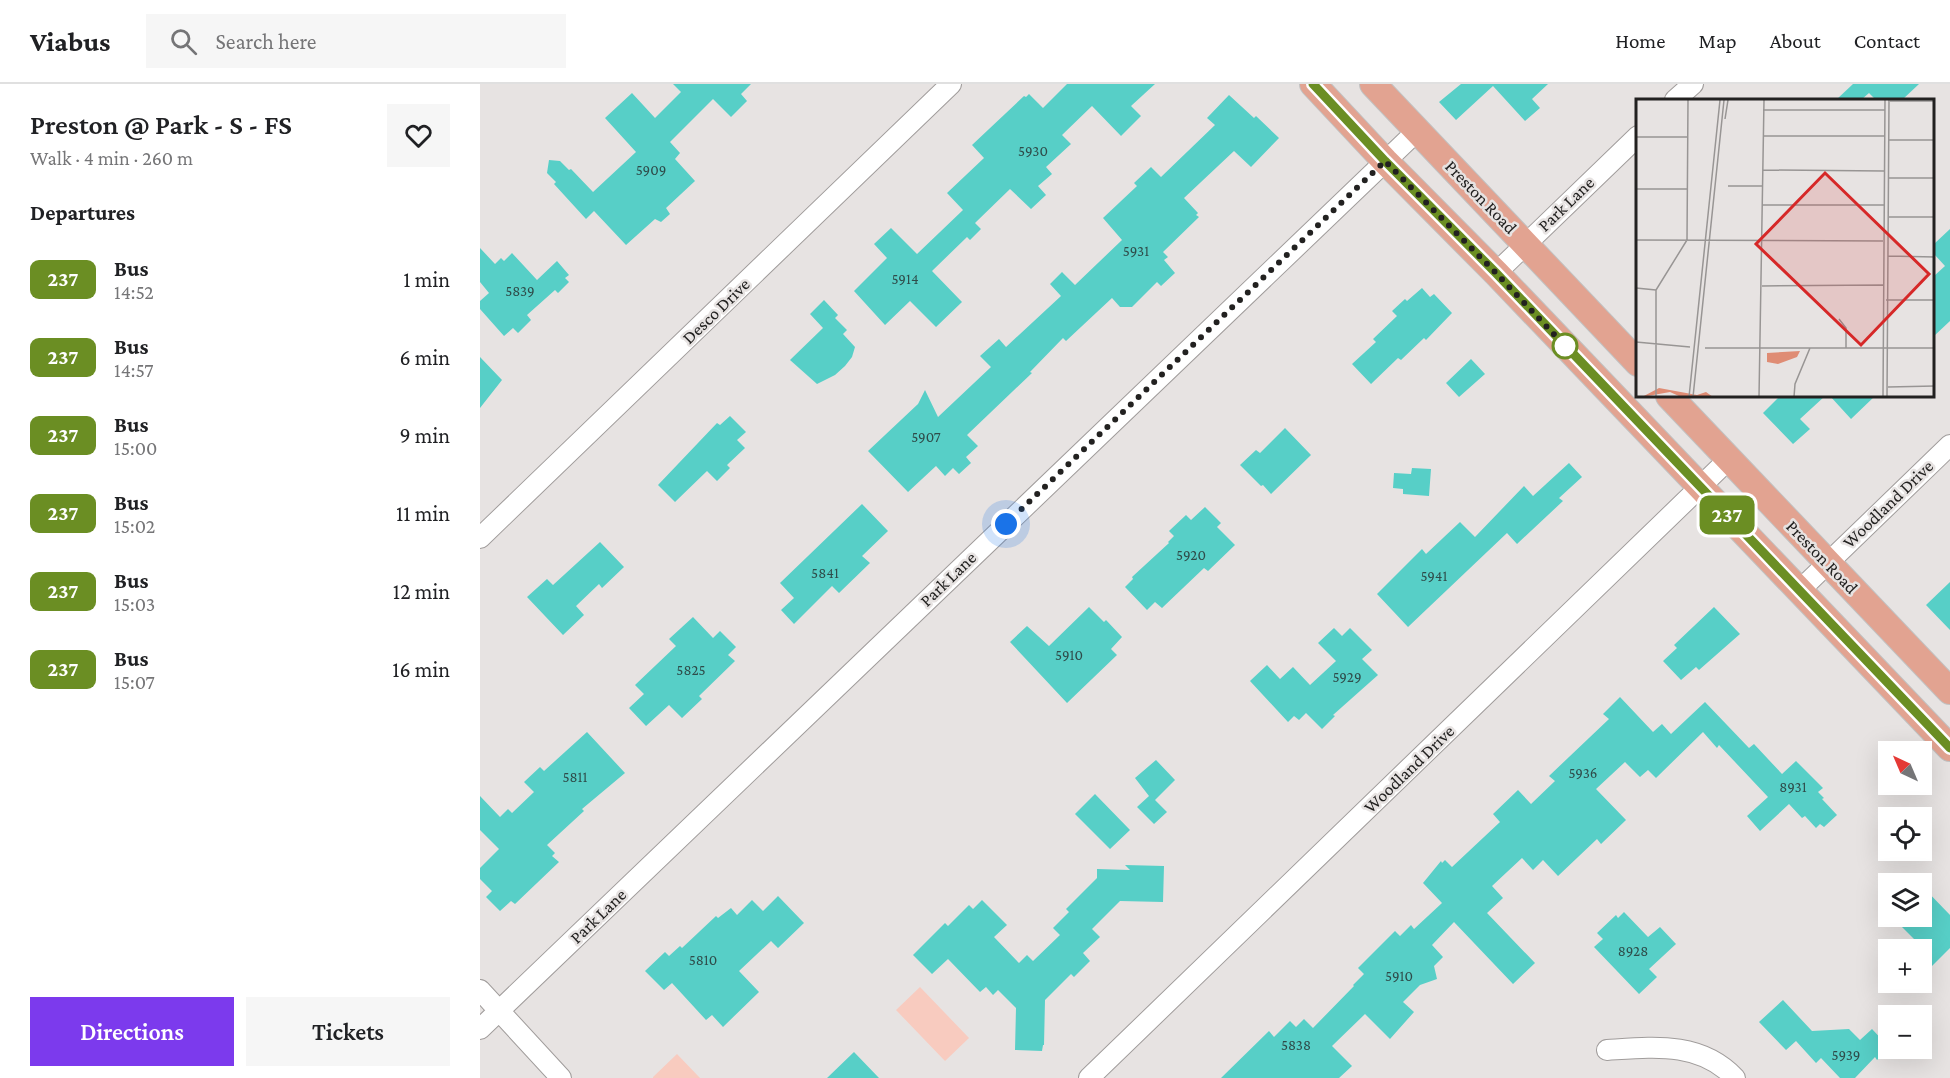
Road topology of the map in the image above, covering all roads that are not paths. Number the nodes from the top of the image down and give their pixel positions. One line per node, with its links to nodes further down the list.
1 (951, 84): 16 (street, Desco Drive)
2 (1313, 84): 8 (main road)
3 (1373, 84): 6 (main road, Preston Road)
4 (1693, 84): 5 (street)
5 (1676, 99)
6 (1417, 131): 8 (street, Park Lane); 9 (main road, Preston Road)
7 (1636, 138): 9 (street, Park Lane)
8 (1385, 161): 10 (main road); 22 (street, Park Lane)
9 (1525, 244): 10 (street, Park Lane); 11 (main road, Preston Road)
10 (1496, 273): 15 (main road)
11 (1636, 361)
12 (1672, 398): 14 (main road, Preston Road)
13 (1950, 444): 17 (street, Woodland Drive)
14 (1729, 459): 15 (street, Woodland Drive); 17 (main road, Preston Road)
15 (1700, 487): 18 (main road); 26 (street, Woodland Drive)
16 (480, 538)
17 (1828, 562): 18 (street, Woodland Drive); 19 (main road, Preston Road)
18 (1800, 590): 20 (main road)
19 (1950, 692)
20 (1950, 748)
21 (480, 990): 22 (street)
22 (499, 1010): 23 (street, Park Lane); 25 (street)
23 (480, 1029)
24 (1606, 1050): 27 (street)
25 (561, 1078)
26 (1089, 1078)
27 (1735, 1078)

